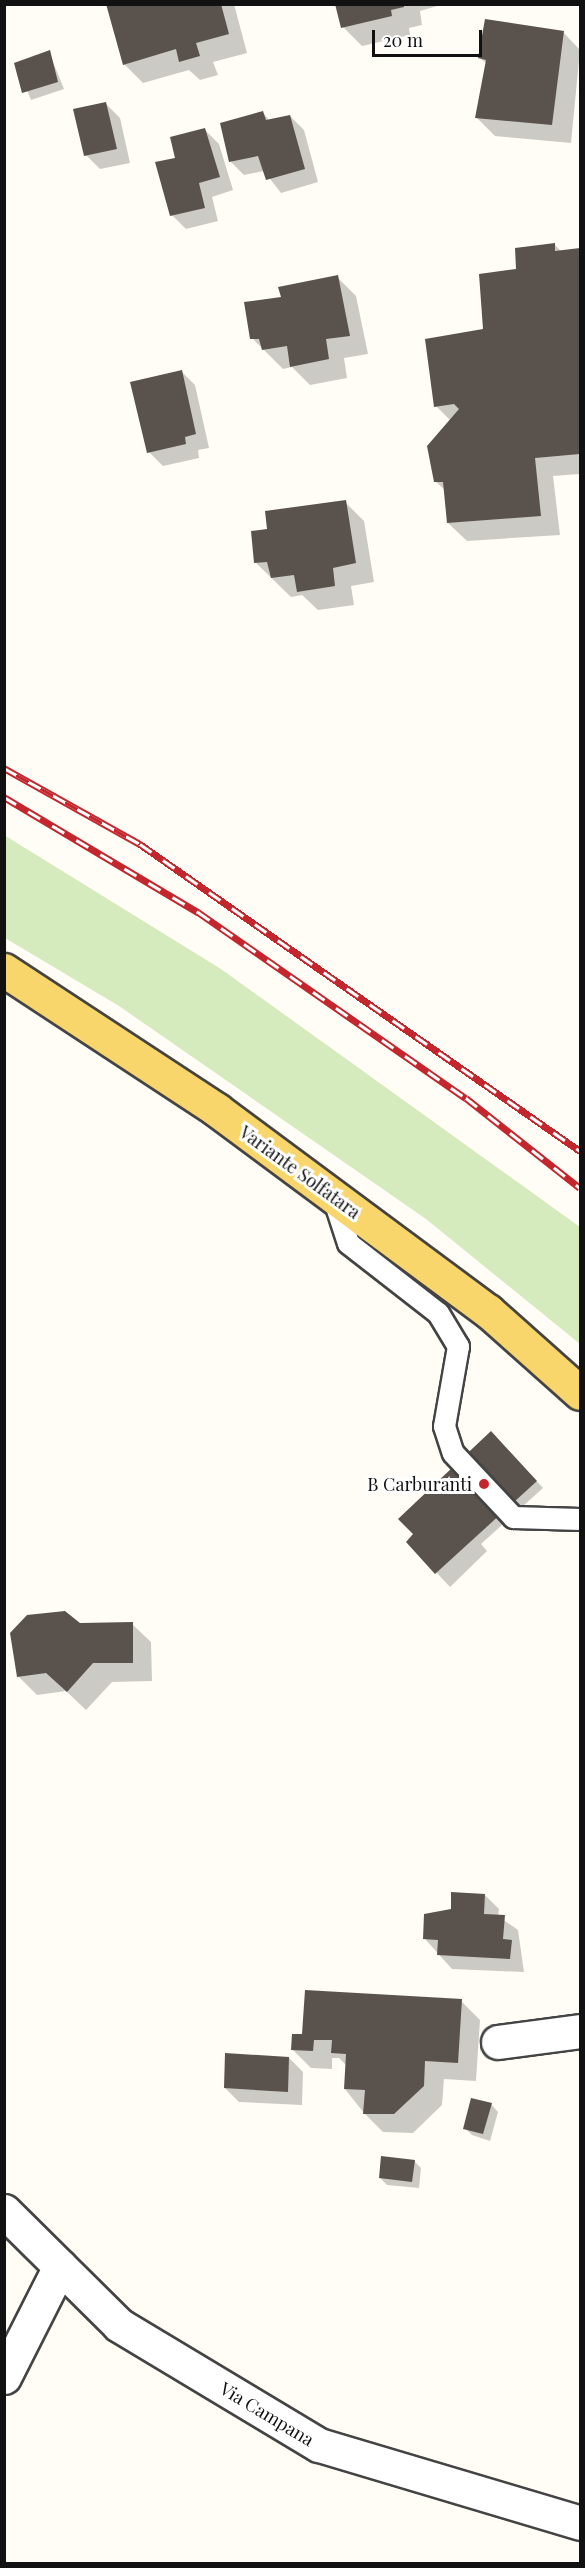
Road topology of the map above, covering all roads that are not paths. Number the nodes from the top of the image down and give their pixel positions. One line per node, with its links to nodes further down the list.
1 (4, 970): 2 (main road, Variante Solfatara)
2 (332, 1196): 3 (main road, Variante Solfatara); 4 (lane)
3 (580, 1393)
4 (580, 1519)
5 (580, 2031): 6 (street)
6 (498, 2042)
7 (4, 2211): 8 (street, Via Campana)
8 (60, 2266): 9 (street); 10 (street, Via Campana)
9 (4, 2377)
10 (580, 2523)

